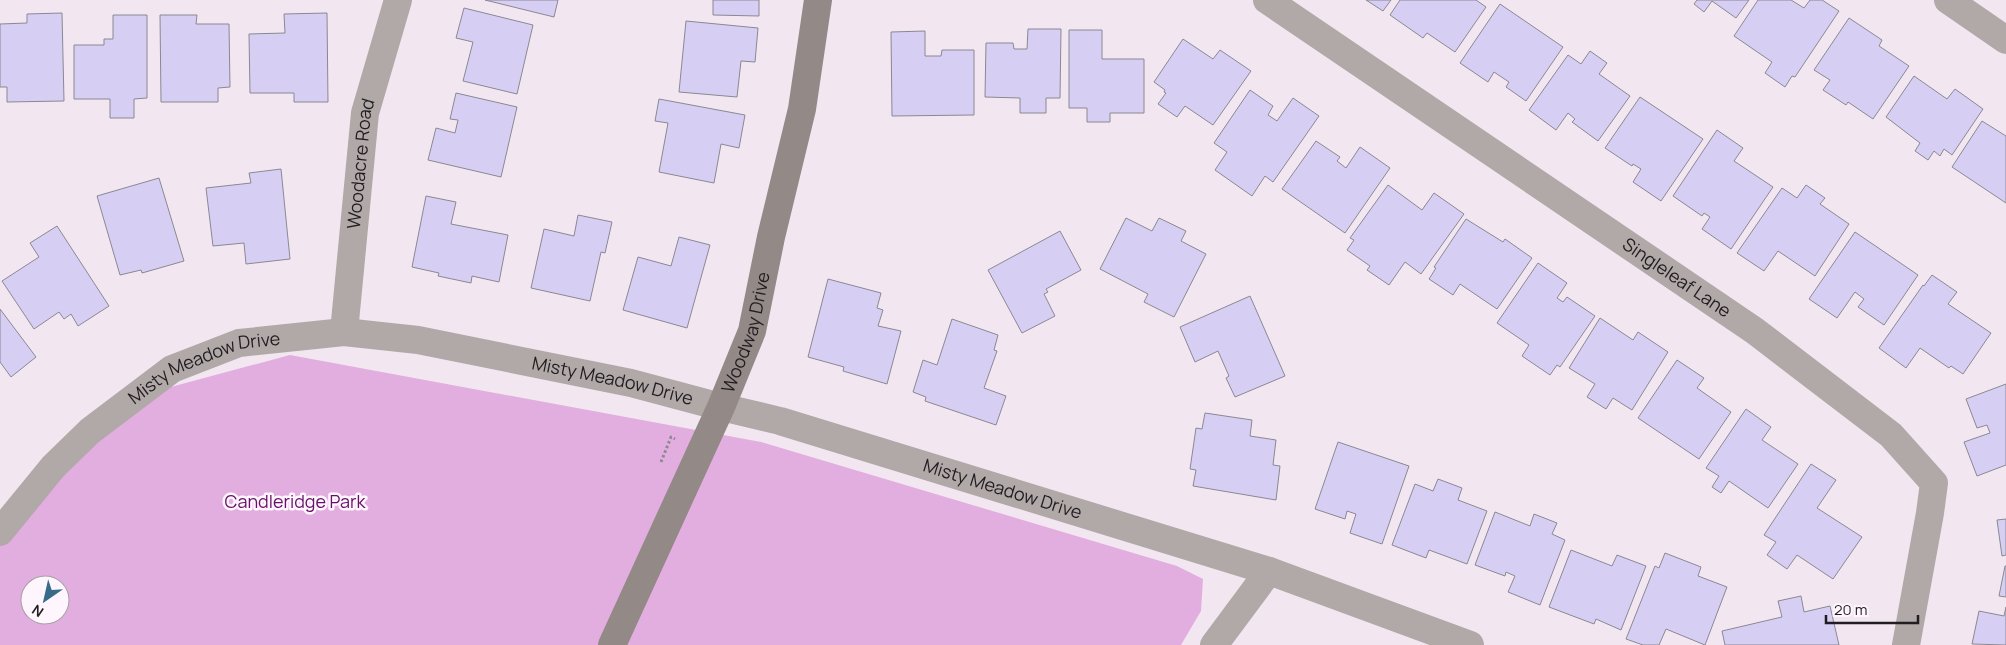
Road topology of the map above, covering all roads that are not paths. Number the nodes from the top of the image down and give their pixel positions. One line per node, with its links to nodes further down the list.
1 (398, 0): 6 (street, Woodacre Road)
2 (818, 0): 7 (street, Woodway Drive)
3 (1267, 0): 13 (street, Singleleaf Lane)
4 (1948, 0): 5 (street)
5 (2006, 40)
6 (344, 332): 7 (street, Misty Meadow Drive); 8 (street, Misty Meadow Drive)
7 (720, 408): 9 (street, Misty Meadow Drive); 10 (street, Woodway Drive)
8 (0, 532)
9 (1269, 571): 11 (street); 12 (street, Misty Meadow Drive)
10 (612, 645)
11 (1214, 645)
12 (1470, 645)
13 (1906, 645)

